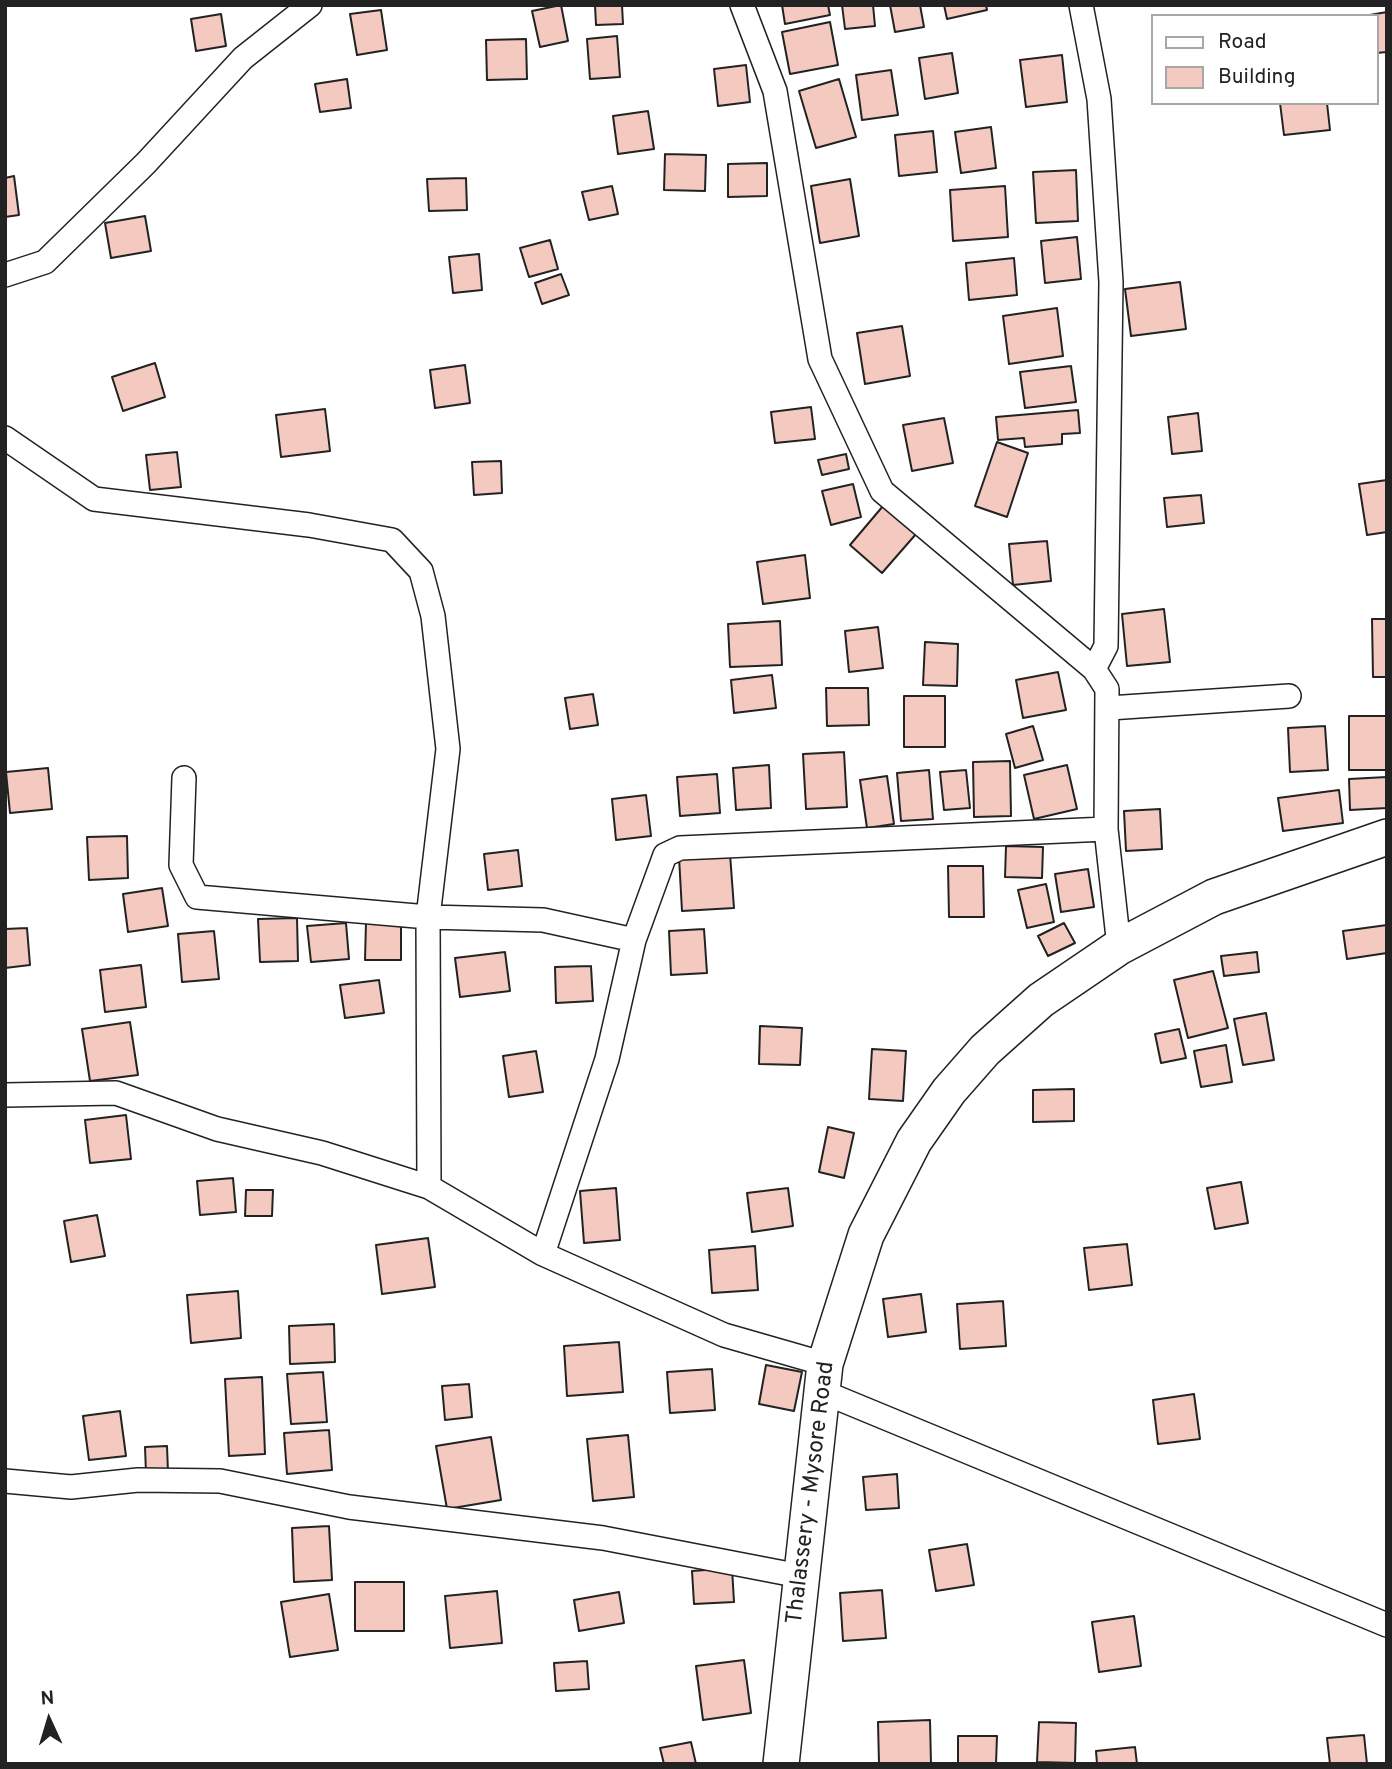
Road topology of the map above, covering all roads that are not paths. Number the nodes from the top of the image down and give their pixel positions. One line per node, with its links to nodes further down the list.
1 (310, 5): 4 (street)
2 (742, 5): 6 (street)
3 (1082, 5): 6 (street)
4 (5, 275)
5 (5, 438): 12 (street)
6 (1094, 669): 8 (street)
7 (1289, 696): 8 (street)
8 (1109, 708): 10 (street)
9 (184, 778): 12 (street)
10 (1106, 829): 13 (street); 14 (street)
11 (1387, 837): 14 (main road, Thalassery - Mysore Road)
12 (428, 917): 13 (street); 16 (street)
13 (634, 940): 17 (street)
14 (1119, 947): 18 (main road, Thalassery - Mysore Road)
15 (5, 1096): 16 (street)
16 (429, 1187): 17 (street)
17 (543, 1254): 18 (street)
18 (824, 1378): 20 (main road, Thalassery - Mysore Road); 21 (street)
19 (5, 1481): 20 (street)
20 (800, 1576): 22 (main road, Thalassery - Mysore Road)
21 (1387, 1625)
22 (780, 1764)

